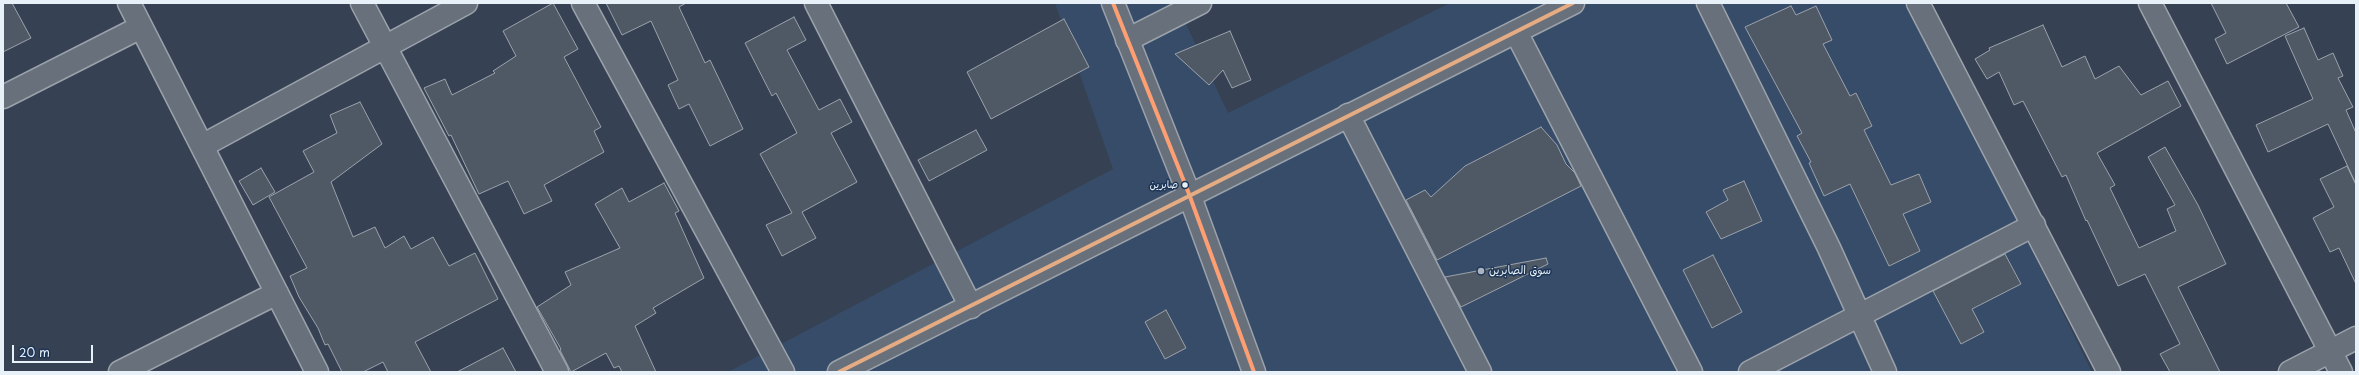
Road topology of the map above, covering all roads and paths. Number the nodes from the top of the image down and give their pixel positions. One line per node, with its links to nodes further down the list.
1 (129, 3): 12 (street)
2 (362, 3): 15 (street)
3 (466, 3): 15 (street)
4 (583, 3): 29 (street)
5 (816, 3): 22 (street)
6 (1113, 3): 14 (street)
7 (1200, 3): 14 (street)
8 (1573, 3): 13 (street)
9 (1708, 3): 23 (street)
10 (1918, 3): 20 (street)
11 (2150, 3): 25 (street)
12 (141, 27): 16 (street); 18 (street)
13 (1516, 32): 17 (street); 33 (street)
14 (1127, 40): 19 (street)
15 (385, 47): 18 (street); 28 (street)
16 (3, 97)
17 (1348, 116): 19 (street); 32 (street)
18 (202, 146): 21 (street)
19 (1189, 194): 22 (street); 31 (street)
20 (2034, 225): 23 (street); 36 (street)
21 (277, 293): 26 (street); 27 (street)
22 (971, 307): 30 (street)
23 (1859, 317): 34 (street); 35 (street)
24 (2356, 338): 25 (street)
25 (2331, 351): 37 (street); 38 (street)
26 (120, 372)
27 (317, 372)
28 (557, 372)
29 (783, 372)
30 (839, 372)
31 (1254, 372)
32 (1480, 372)
33 (1691, 372)
34 (1750, 372)
35 (1885, 372)
36 (2109, 372)
37 (2290, 372)
38 (2342, 372)

